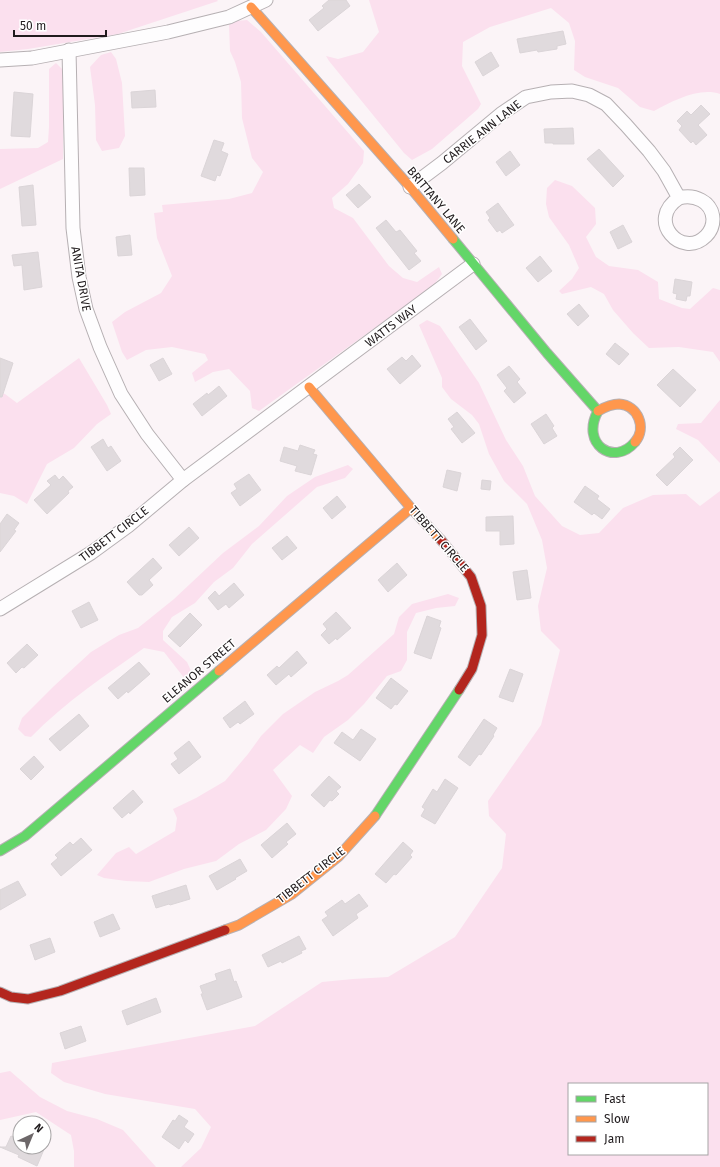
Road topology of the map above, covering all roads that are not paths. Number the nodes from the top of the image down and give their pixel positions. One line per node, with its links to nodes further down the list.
1 (266, 0): 2 (street)
2 (251, 7): 3 (street); 5 (street, BRITTANY LANE)
3 (69, 50): 4 (street); 10 (street, ANITA DRIVE)
4 (0, 60)
5 (410, 187): 6 (street, CARRIE ANN LANE); 7 (street, BRITTANY LANE)
6 (679, 198)
7 (473, 264): 8 (street, WATTS WAY); 9 (street, BRITTANY LANE)
8 (309, 387): 10 (street, TIBBETT CIRCLE); 11 (street, TIBBETT CIRCLE)
9 (598, 411): 9 (street)
10 (183, 480): 12 (street, TIBBETT CIRCLE)
11 (411, 508): 13 (street, ELEANOR STREET); 14 (street, TIBBETT CIRCLE)
12 (0, 609)
13 (0, 851)
14 (0, 992)

